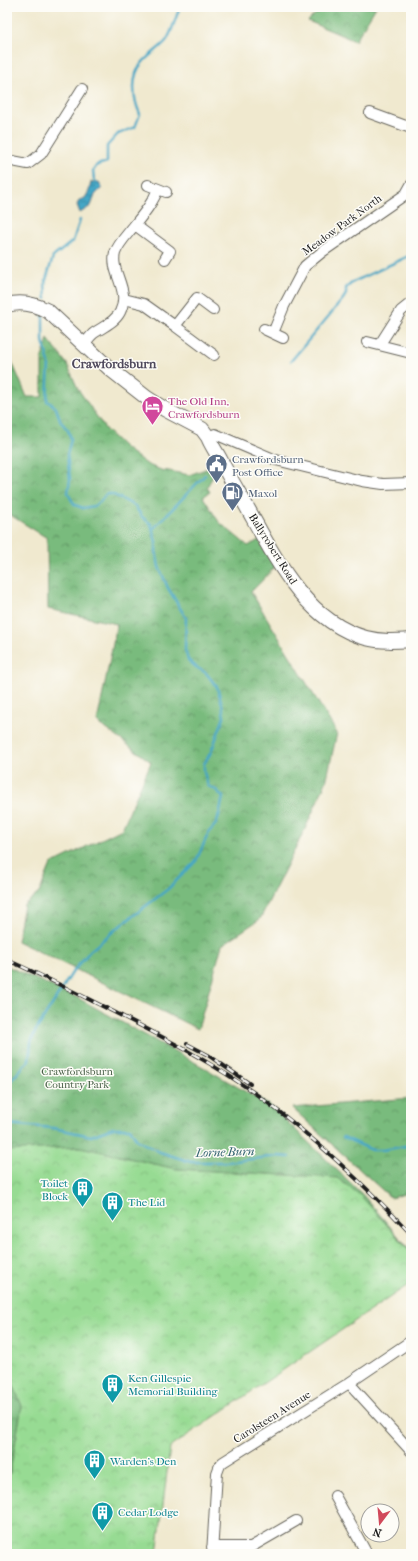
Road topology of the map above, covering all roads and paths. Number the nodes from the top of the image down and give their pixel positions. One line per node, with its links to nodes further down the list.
1 (82, 89): 4 (street)
2 (370, 113): 3 (street)
3 (411, 128)
4 (7, 160)
5 (148, 185): 7 (street)
6 (411, 185): 14 (street, Meadow Park North)
7 (134, 225): 8 (street); 9 (street)
8 (170, 251)
9 (124, 299): 13 (street); 16 (street)
10 (411, 303): 17 (street)
11 (7, 305): 16 (main road)
12 (213, 310): 13 (street)
13 (175, 326): 19 (street)
14 (283, 338)
15 (367, 342): 17 (street)
16 (84, 344): 20 (main road)
17 (380, 344): 18 (street)
18 (411, 353)
19 (214, 355)
20 (208, 437): 21 (street); 22 (main road, Ballyrobert Road)
21 (411, 483)
22 (411, 640)
23 (411, 1341): 24 (street, Carolsteen Avenue)
24 (349, 1383): 25 (street); 28 (street, Carolsteen Avenue)
25 (411, 1451)
26 (334, 1496): 29 (street)
27 (296, 1521): 28 (street)
28 (212, 1551)
29 (367, 1554)

